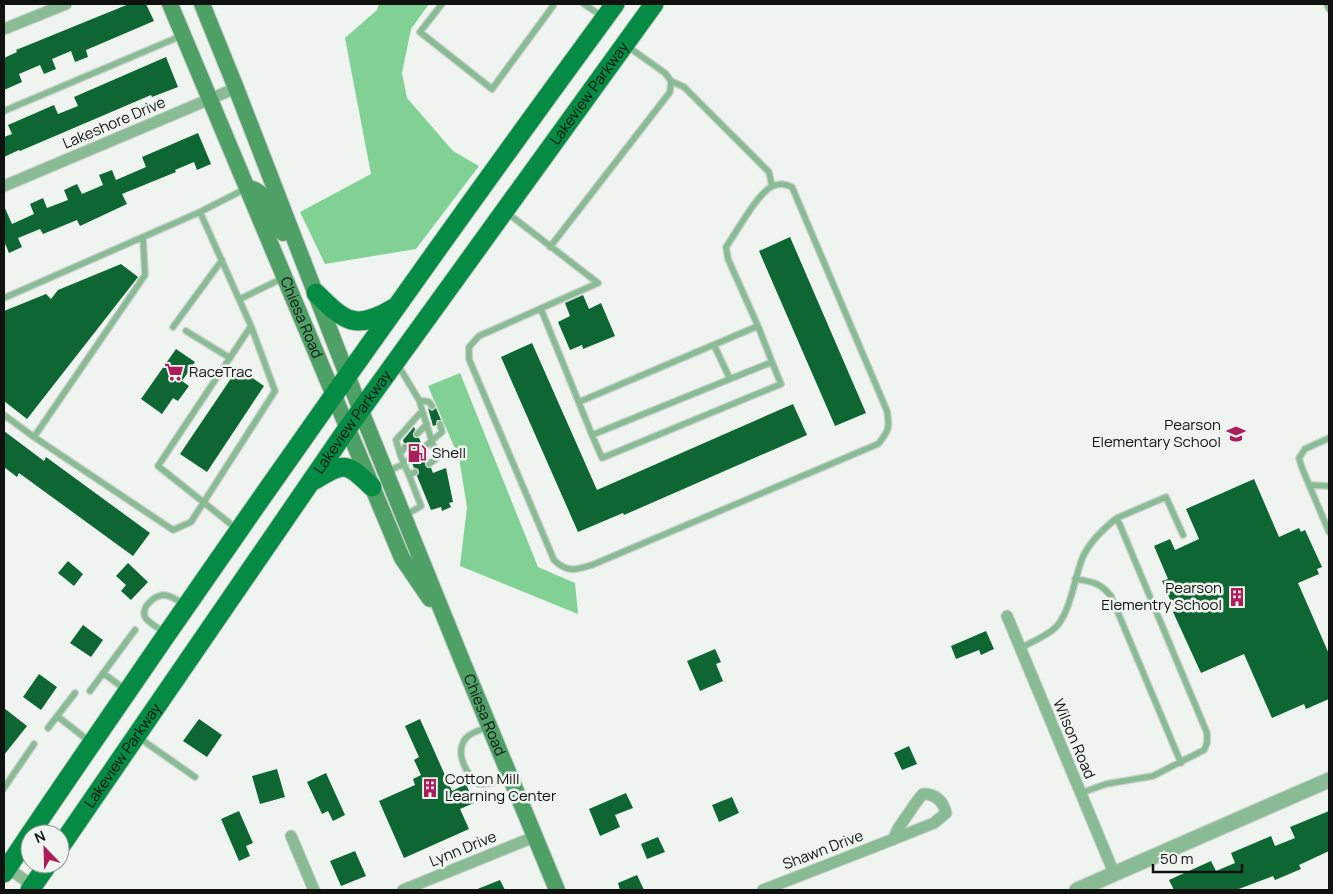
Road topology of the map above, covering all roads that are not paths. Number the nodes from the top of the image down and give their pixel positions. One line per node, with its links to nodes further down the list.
1 (66, 4): 11 (street)
2 (170, 4): 12 (main road, Chiesa Road)
3 (202, 4): 15 (main road, Chiesa Road)
4 (442, 4): 8 (lane)
5 (584, 4): 10 (lane)
6 (654, 4): 13 (main road, Lakeview Parkway)
7 (1327, 4): 9 (lane)
8 (553, 5)
9 (1329, 9)
10 (610, 11): 13 (main road); 31 (main road, Lakeview Parkway)
11 (4, 29)
12 (183, 35): 16 (main road, Chiesa Road); 17 (lane)
13 (624, 43): 14 (lane); 21 (main road, Lakeview Parkway)
14 (671, 81): 19 (lane); 24 (lane)
15 (236, 88): 16 (street, Lakeshore Drive); 25 (main road, Chiesa Road)
16 (210, 99): 18 (street, Lakeshore Drive); 20 (main road, Chiesa Road)
17 (4, 111)
18 (4, 186)
19 (772, 186): 32 (lane); 34 (lane)
20 (247, 188): 22 (lane); 25 (main road); 27 (main road, Chiesa Road)
21 (505, 210): 24 (lane); 39 (main road, Lakeview Parkway)
22 (200, 212): 23 (lane); 26 (lane)
23 (143, 237): 29 (lane); 55 (lane)
24 (550, 247): 32 (lane)
25 (303, 258): 28 (main road, Chiesa Road)
26 (222, 260): 30 (lane); 35 (lane)
27 (284, 278): 30 (lane); 43 (main road, Chiesa Road)
28 (316, 293): 31 (main road); 41 (main road, Chiesa Road)
29 (4, 298)
30 (240, 300): 33 (lane)
31 (397, 306): 41 (main road, Lakeview Parkway)
32 (541, 309): 45 (lane)
33 (251, 326): 38 (lane); 71 (lane)
34 (758, 326): 37 (lane); 40 (lane)
35 (173, 327)
36 (186, 331): 38 (lane)
37 (714, 346): 42 (lane); 45 (lane)
38 (230, 358): 71 (lane)
39 (396, 361): 44 (lane); 48 (main road, Lakeview Parkway)
40 (772, 362): 42 (lane); 54 (lane)
41 (348, 377): 43 (main road, Lakeview Parkway); 48 (main road, Chiesa Road)
42 (730, 380): 54 (lane)
43 (333, 396): 52 (main road, Chiesa Road); 74 (main road, Lakeview Parkway)
44 (419, 400): 46 (lane); 47 (lane)
45 (579, 402): 54 (lane)
46 (432, 406)
47 (422, 410): 50 (lane); 60 (lane)
48 (361, 411): 52 (main road, Lakeview Parkway); 64 (main road, Chiesa Road)
49 (4, 415): 55 (lane)
50 (426, 424): 53 (lane); 57 (lane)
51 (440, 424): 57 (lane)
52 (347, 429): 67 (main road, Lakeview Parkway); 70 (main road, Chiesa Road)
53 (417, 434)
54 (592, 434)
55 (34, 437): 71 (lane)
56 (1329, 438): 68 (lane)
57 (432, 440): 59 (lane); 63 (lane)
58 (405, 447): 60 (lane)
59 (423, 448)
60 (400, 454): 62 (lane)
61 (410, 458): 62 (lane)
62 (404, 464): 64 (lane); 66 (lane)
63 (429, 464)
64 (386, 472): 72 (main road, Chiesa Road)
65 (416, 472): 66 (lane)
66 (409, 475): 72 (lane)
67 (310, 483): 70 (main road); 84 (main road, Lakeview Parkway)
68 (1309, 485): 69 (lane); 75 (lane)
69 (1329, 486)
70 (372, 487): 80 (main road, Chiesa Road)
71 (204, 503): 74 (lane)
72 (403, 516): 80 (main road, Chiesa Road)
73 (1117, 518): 76 (lane); 77 (lane); 95 (lane)
74 (239, 530): 78 (main road, Lakeview Parkway)
75 (1329, 532)
76 (1183, 535)
77 (1075, 578): 83 (lane); 95 (lane)
78 (187, 606): 82 (main road, Lakeview Parkway); 82 (lane)
79 (1007, 616): 83 (street, Wilson Road)
80 (447, 624): 90 (main road, Chiesa Road)
81 (135, 630): 85 (lane)
82 (167, 636): 84 (main road); 88 (main road, Lakeview Parkway)
83 (1020, 648): 100 (street, Wilson Road)
84 (192, 654): 92 (main road, Lakeview Parkway)
85 (103, 673): 86 (lane); 88 (lane)
86 (90, 691)
87 (75, 692): 89 (lane)
88 (128, 692): 93 (main road, Lakeview Parkway)
89 (57, 716): 91 (lane); 93 (lane)
90 (489, 726): 97 (main road, Chiesa Road); 97 (lane)
91 (48, 728)
92 (136, 736): 96 (lane); 102 (main road, Lakeview Parkway)
93 (92, 743): 101 (main road, Lakeview Parkway)
94 (34, 744): 99 (lane)
95 (1181, 763): 100 (lane)
96 (195, 776)
97 (510, 776): 104 (main road, Chiesa Road)
98 (1329, 780): 108 (street)
99 (4, 788)
100 (1081, 793): 108 (street, Wilson Road)
101 (37, 824)
102 (70, 832)
103 (291, 836): 111 (street)
104 (534, 837): 112 (street, Lynn Drive); 113 (main road, Chiesa Road)
105 (894, 838): 105 (street, Shawn Drive); 114 (street, Shawn Drive)
106 (20, 848): 107 (main road, Lakeview Parkway)
107 (5, 869): 110 (street)
108 (1114, 873): 115 (street)
109 (42, 874): 110 (main road)
110 (34, 889)
111 (314, 890)
112 (403, 890)
113 (557, 890)
114 (763, 890)
115 (1077, 890)

